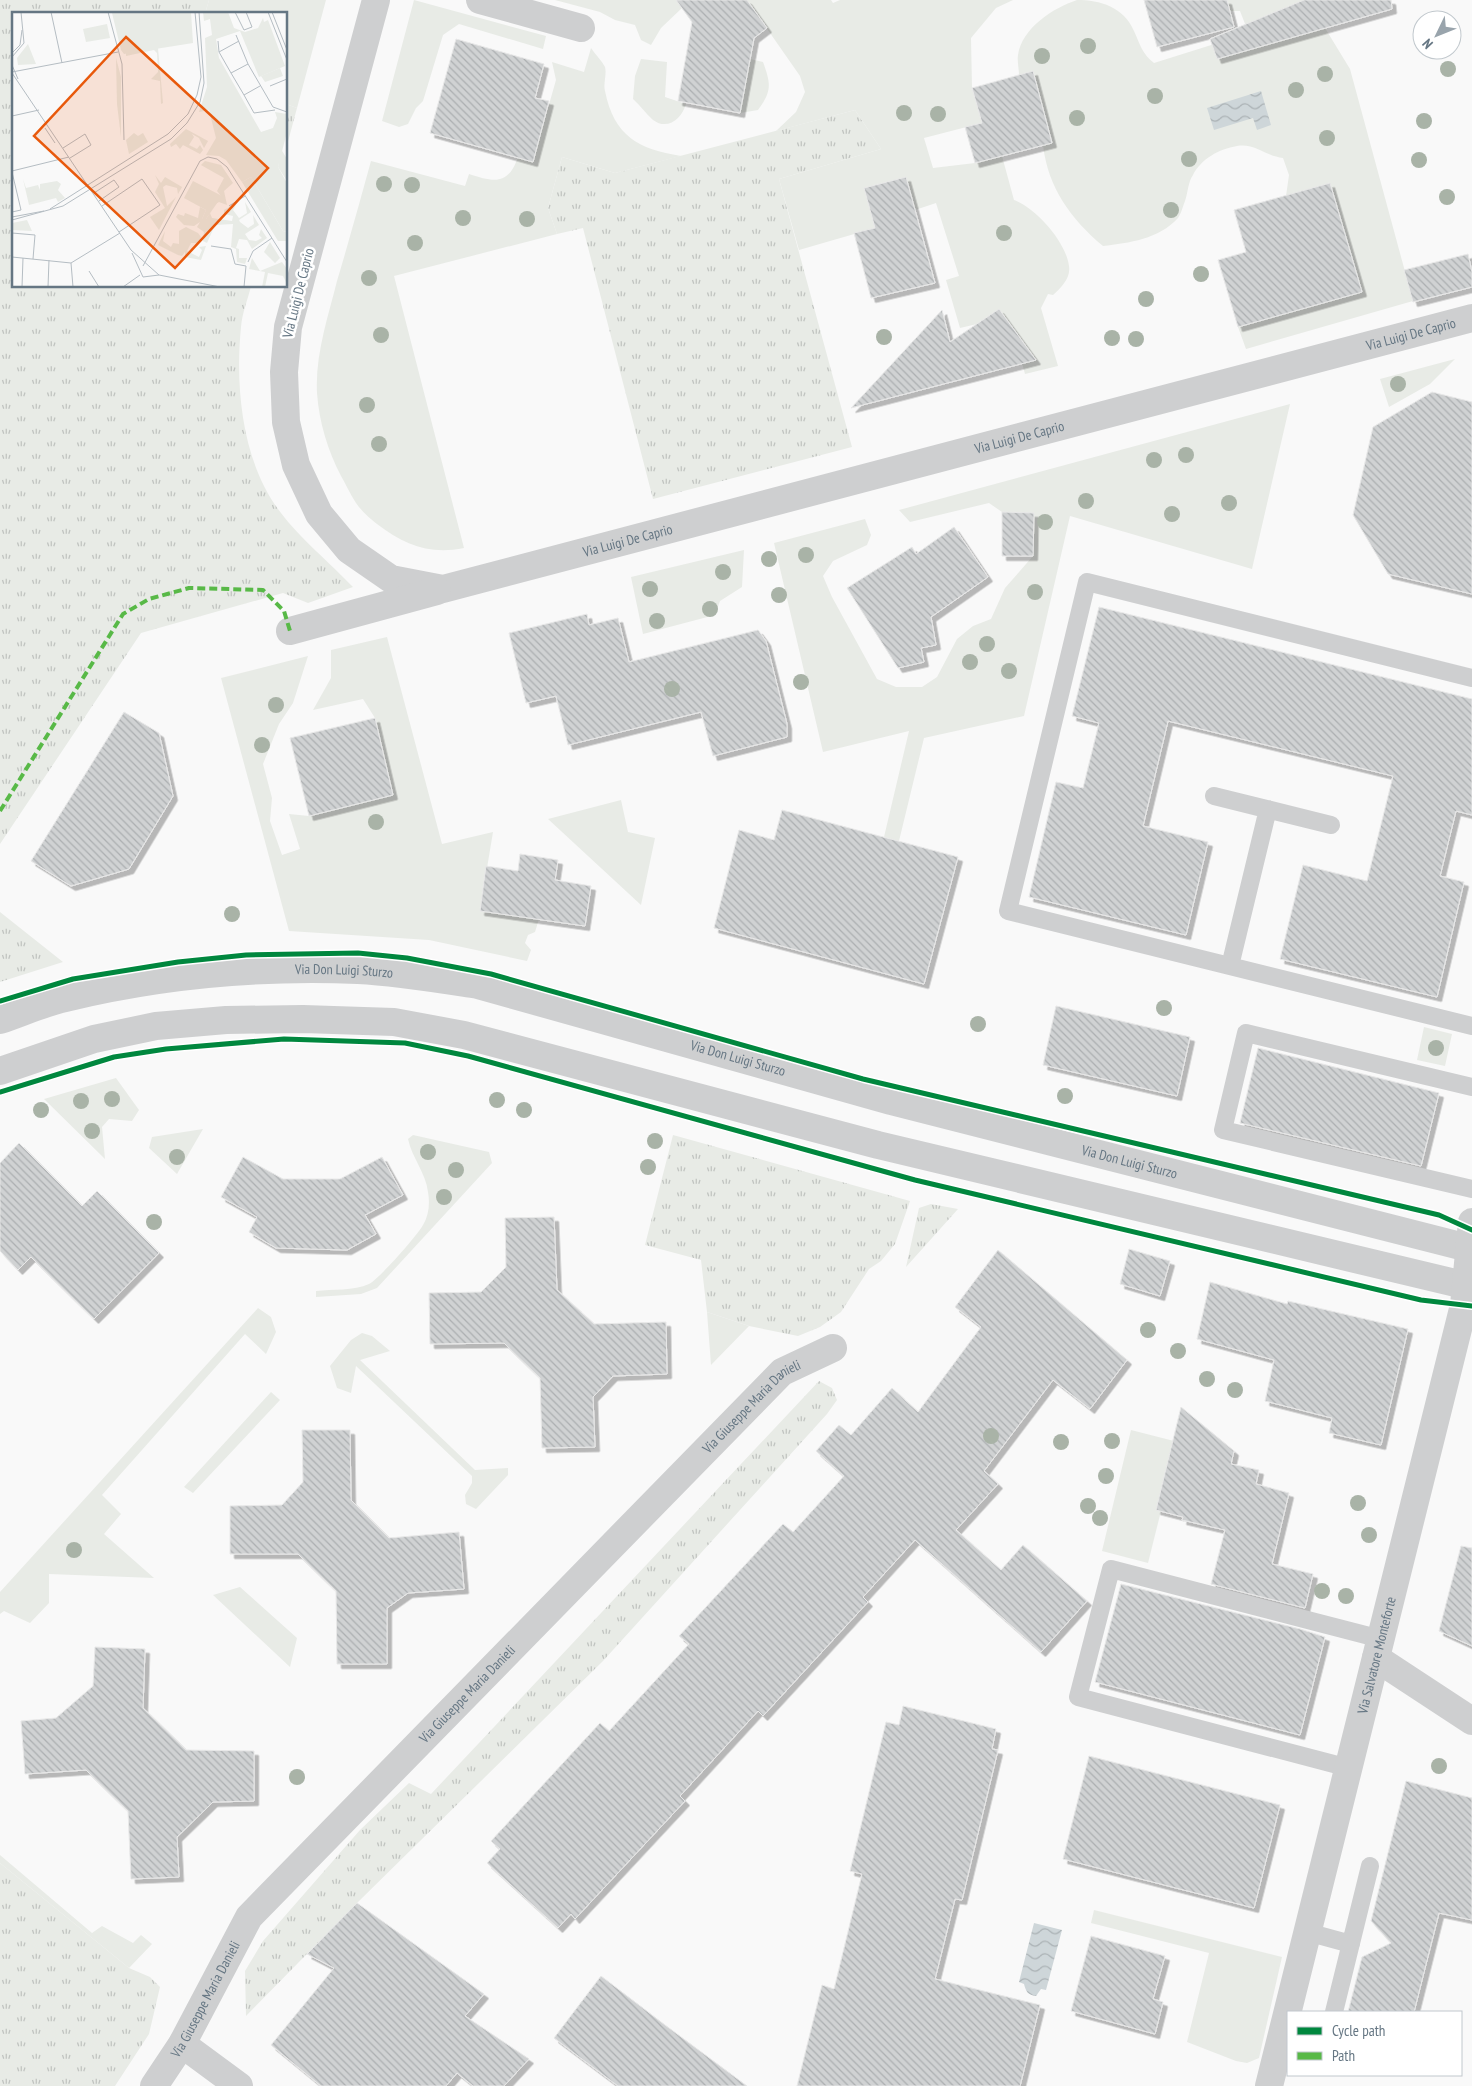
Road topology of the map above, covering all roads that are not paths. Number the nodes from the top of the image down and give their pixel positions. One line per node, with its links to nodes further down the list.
1 (376, 0): 5 (street, Via Luigi De Caprio)
2 (480, 0): 3 (street)
3 (581, 28)
4 (1472, 318): 5 (street, Via Luigi De Caprio)
5 (443, 589): 6 (street)
6 (290, 631)
7 (1472, 678): 11 (lane)
8 (1214, 796): 9 (lane)
9 (1268, 809): 10 (lane); 11 (lane)
10 (1331, 825)
11 (1230, 966): 13 (lane)
12 (0, 1020): 17 (street, Via Don Luigi Sturzo)
13 (1472, 1026)
14 (0, 1071): 18 (street)
15 (1472, 1087): 16 (lane)
16 (1472, 1189)
17 (1471, 1240): 18 (street, Via Salvatore Monteforte)
18 (1469, 1286): 20 (street, Via Salvatore Monteforte)
19 (833, 1348): 29 (street, Via Giuseppe Maria Danieli)
20 (1379, 1649): 21 (street); 22 (street, Via Salvatore Monteforte); 22 (lane)
21 (1472, 1721)
22 (1349, 1768): 24 (street, Via Salvatore Monteforte)
23 (1370, 1866): 25 (lane)
24 (1307, 1932): 25 (lane); 26 (street, Via Salvatore Monteforte)
25 (1351, 1944): 27 (lane)
26 (1288, 2011)
27 (1334, 2011)
28 (1287, 2013): 32 (street, Via Salvatore Monteforte)
29 (182, 2044): 30 (street, Via Giuseppe Maria Danieli); 31 (street)
30 (154, 2086)
31 (239, 2086)
32 (1269, 2086)

